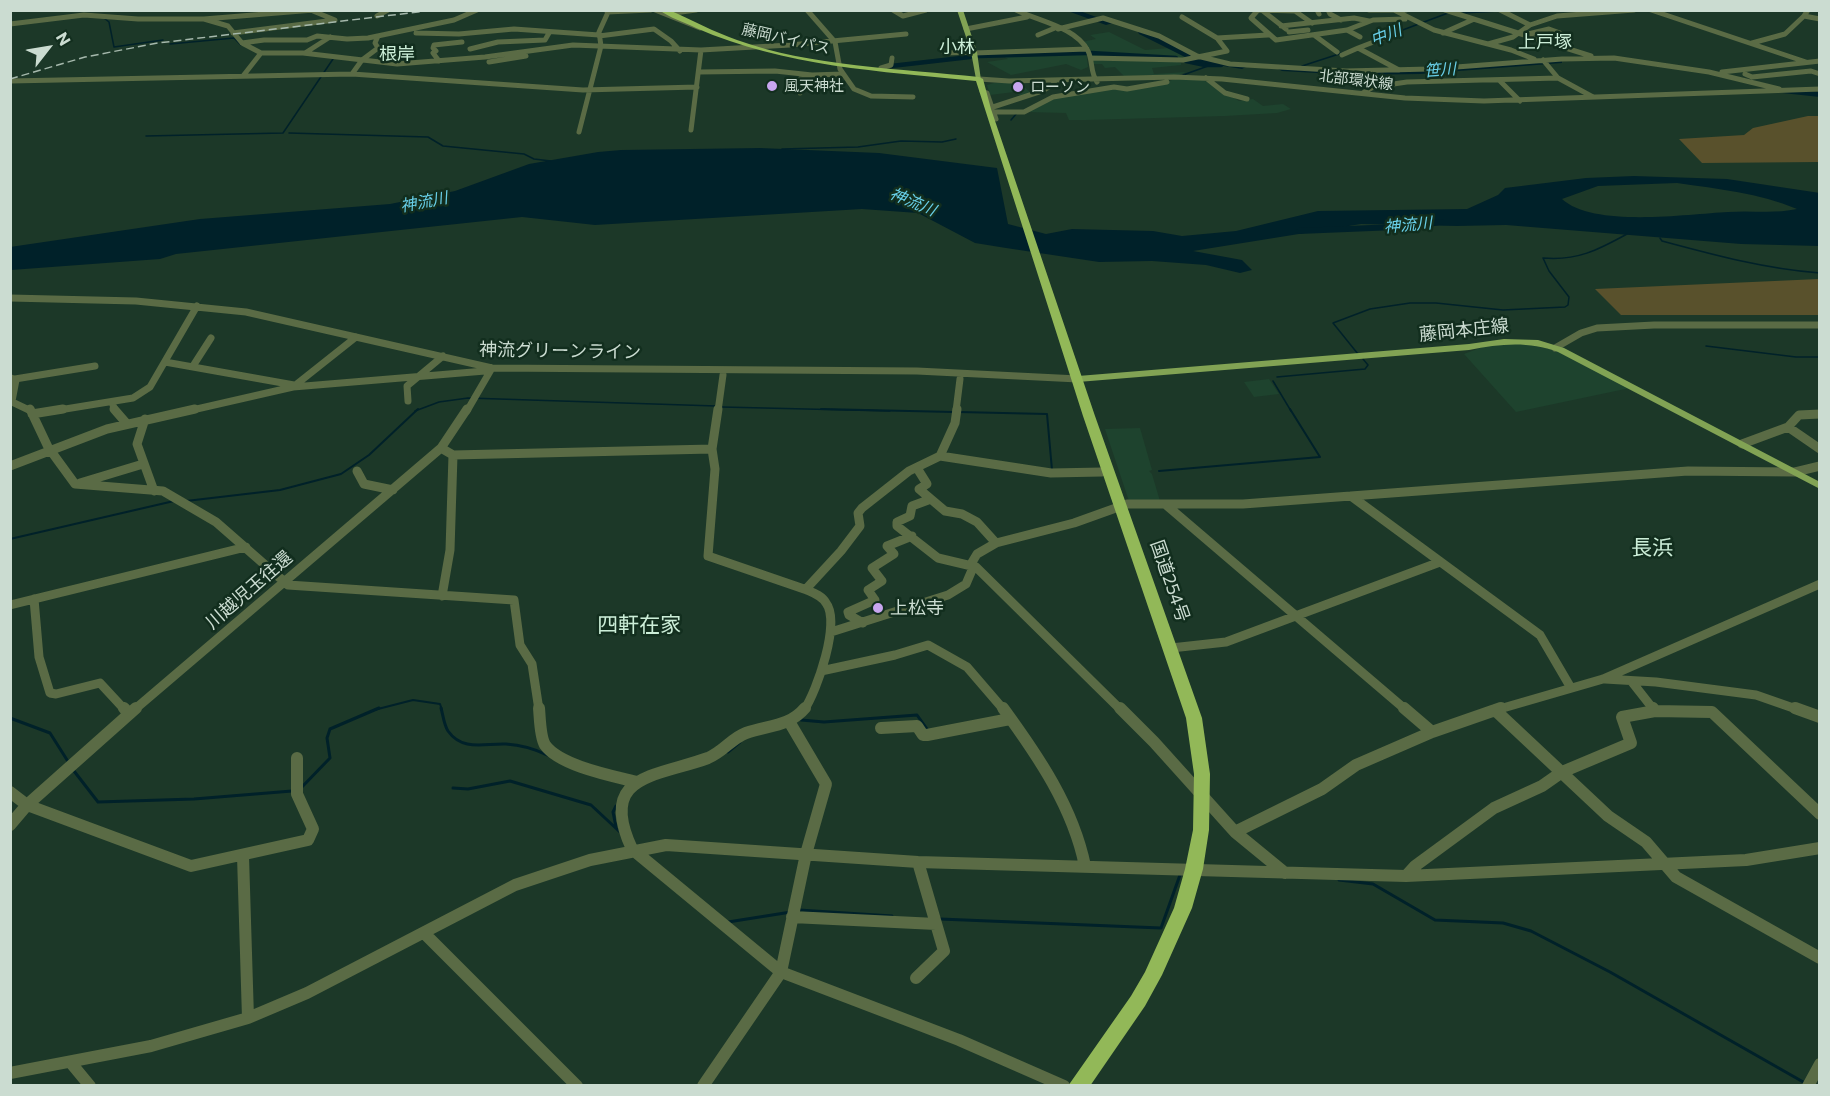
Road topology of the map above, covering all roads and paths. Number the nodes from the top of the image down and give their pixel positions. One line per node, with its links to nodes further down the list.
1 (104, 10): 34 (street)
2 (193, 10): 45 (street)
3 (245, 10): 36 (street)
4 (477, 10): 62 (street)
5 (650, 10): 25 (street)
6 (655, 10): 60 (street)
7 (662, 10): 60 (highway, 藤岡バイパス)
8 (696, 10): 29 (street)
9 (807, 10): 85 (street)
10 (893, 10): 35 (street)
11 (926, 10): 35 (street)
12 (960, 10): 63 (main road)
13 (1016, 10): 37 (street)
14 (1328, 10): 44 (street)
15 (1369, 10): 28 (street)
16 (1406, 10): 28 (street)
17 (1445, 10): 48 (street)
18 (1500, 10): 53 (street)
19 (1634, 10): 53 (street)
20 (1651, 10): 88 (street)
21 (56, 11): 40 (street)
22 (301, 11): 23 (street); 31 (street)
23 (314, 11): 46 (street); 59 (street)
24 (388, 11): 32 (street)
25 (608, 11): 74 (street)
26 (1260, 11): 27 (street); 56 (street); 72 (street)
27 (1279, 11): 51 (street); 52 (street)
28 (1394, 11): 47 (street)
29 (672, 12): 60 (street)
30 (135, 13): 41 (street)
31 (284, 13): 36 (street); 46 (street)
32 (378, 13)
33 (1806, 13): 39 (street); 88 (street)
34 (84, 15): 40 (street); 41 (street)
35 (904, 15)
36 (241, 17): 42 (street)
37 (1028, 17): 49 (street); 63 (street)
38 (1182, 17): 81 (street)
39 (1820, 17)
40 (57, 18): 54 (street)
41 (125, 18): 45 (street)
42 (204, 19): 45 (street); 67 (street)
43 (422, 19): 62 (street)
44 (1340, 19): 50 (street); 51 (street); 58 (street)
45 (186, 20)
46 (292, 20): 59 (street)
47 (1405, 20): 50 (street); 71 (street)
48 (1472, 20): 71 (street); 73 (street)
49 (1036, 21): 55 (street); 61 (street)
50 (1369, 21): 58 (street)
51 (1312, 23): 52 (street)
52 (1296, 24): 56 (street)
53 (1530, 25): 73 (street)
54 (10, 26)
55 (1012, 26)
56 (1281, 26): 66 (street)
57 (899, 27): 85 (street)
58 (1350, 27): 66 (street); 76 (street); 80 (street)
59 (268, 28): 67 (street)
60 (701, 28): 92 (highway, 藤岡バイパス)
61 (1056, 28): 75 (street); 95 (street); 104 (street)
62 (414, 29): 64 (street)
63 (966, 29): 98 (main road)
64 (401, 32): 68 (street); 78 (street)
65 (659, 32): 74 (street); 79 (street); 97 (street)
66 (1289, 32): 82 (street)
67 (233, 33): 87 (street)
68 (461, 33): 69 (street); 86 (street)
69 (549, 33): 70 (street); 94 (street)
70 (571, 33): 74 (street); 90 (street)
71 (1443, 33): 89 (street)
72 (1268, 34): 81 (street); 82 (street)
73 (1522, 34): 84 (street); 84 (street); 89 (street)
74 (599, 35): 91 (street)
75 (1038, 35)
76 (1314, 35): 82 (street); 93 (street)
77 (332, 36): 78 (street); 87 (street); 100 (street)
78 (378, 36): 107 (street)
79 (633, 36)
80 (1360, 37)
81 (1217, 38): 104 (street)
82 (1297, 38)
83 (1384, 38): 93 (street)
84 (1542, 39): 105 (street)
85 (833, 40): 92 (street); 112 (street)
86 (462, 42): 94 (street); 110 (street)
87 (242, 43): 99 (street)
88 (1752, 43): 111 (street)
89 (1488, 44): 108 (street)
90 (568, 46): 91 (street); 106 (street)
91 (601, 46): 97 (street); 138 (street)
92 (751, 47): 96 (street); 112 (highway, 藤岡バイパス)
93 (1358, 48): 115 (street)
94 (470, 49): 106 (street)
95 (1087, 49): 98 (street); 103 (street)
96 (701, 50): 97 (street); 118 (street)
97 (680, 51)
98 (974, 52): 101 (street); 128 (main road)
99 (261, 53): 100 (street); 124 (street)
100 (305, 53): 107 (street)
101 (944, 53)
102 (892, 58): 114 (street)
103 (1090, 58): 104 (street); 113 (street)
104 (1192, 58): 115 (street)
105 (1596, 58): 108 (street); 119 (street)
106 (484, 59): 110 (street)
107 (362, 60): 110 (street); 120 (street)
108 (1543, 61): 115 (street); 127 (street)
109 (1820, 61): 111 (street)
110 (439, 63)
111 (1806, 63): 116 (street)
112 (838, 64): 114 (highway, 藤岡バイパス); 121 (street); 128 (highway, 藤岡バイパス)
113 (1090, 67): 129 (street); 132 (street)
114 (881, 68): 128 (highway, 藤岡バイパス)
115 (1400, 70)
116 (1738, 70): 119 (street); 122 (street)
117 (775, 71): 118 (street); 123 (street); 130 (street)
118 (699, 72): 135 (street)
119 (1717, 73): 139 (street)
120 (352, 74): 124 (street); 138 (street)
121 (843, 74): 123 (street); 143 (street)
122 (1820, 74)
123 (812, 75): 141 (street)
124 (243, 76): 133 (street)
125 (1174, 77): 126 (street, 北部環状線); 129 (street, 北部環状線); 136 (street)
126 (1206, 78): 142 (street, 北部環状線); 145 (street)
127 (1557, 78): 134 (street); 144 (street)
128 (980, 79): 131 (street, 北部環状線); 140 (highway, 国道254号)
129 (1094, 79): 132 (street, 北部環状線); 136 (street)
130 (774, 80)
131 (1055, 80): 132 (street, 北部環状線); 147 (street)
132 (1067, 80)
133 (10, 81)
134 (1500, 81): 142 (street); 146 (street)
135 (697, 87): 138 (street); 148 (street)
136 (1101, 89): 147 (street)
137 (1820, 89): 139 (street)
138 (590, 90): 149 (street)
139 (1779, 90): 144 (street, 北部環状線)
140 (982, 91): 147 (highway, 国道254号); 147 (street)
141 (800, 93)
142 (1363, 93): 146 (street, 北部環状線)
143 (913, 97)
144 (1595, 98): 146 (street, 北部環状線)
145 (1247, 99)
146 (1520, 101)
147 (994, 115): 163 (highway, 国道254号)
148 (691, 130)
149 (579, 132)
150 (10, 298): 151 (street, 神流グリーンライン)
151 (197, 306): 153 (street, 神流グリーンライン); 157 (street)
152 (1820, 325): 155 (street)
153 (356, 337): 156 (street, 神流グリーンライン); 166 (street)
154 (211, 338): 159 (street)
155 (1555, 348): 163 (main road, 藤岡本庄線); 175 (main road, 藤岡本庄線)
156 (443, 356): 160 (street, 神流グリーンライン); 162 (street)
157 (165, 362): 159 (street); 169 (street)
158 (95, 366): 164 (street)
159 (193, 366): 166 (street)
160 (492, 368): 162 (street); 163 (street, 神流グリーンライン); 176 (street, 川越児玉往還)
161 (723, 375): 177 (street)
162 (417, 376): 166 (street); 167 (street)
163 (1077, 377): 196 (highway, 国道254号)
164 (13, 378): 168 (street)
165 (960, 379): 181 (street)
166 (293, 386): 172 (street)
167 (408, 401)
168 (11, 402): 170 (street)
169 (112, 402): 170 (street); 173 (street)
170 (32, 414): 179 (street)
171 (1820, 414): 174 (street)
172 (145, 419): 173 (street); 182 (street)
173 (127, 424): 179 (street)
174 (1788, 427): 175 (street); 178 (street)
175 (1742, 444): 188 (main road, 藤岡本庄線)
176 (441, 448): 180 (street); 191 (street, 川越児玉往還)
177 (712, 449): 180 (street); 204 (street)
178 (1820, 449)
179 (51, 451): 183 (street); 189 (street)
180 (453, 455): 205 (street)
181 (939, 456): 185 (street); 187 (street)
182 (143, 464): 189 (street); 192 (street)
183 (10, 466)
184 (1820, 466): 188 (street)
185 (917, 468): 194 (street); 204 (street)
186 (357, 471): 191 (street)
187 (1102, 472)
188 (1795, 472): 190 (main road, 藤岡本庄線); 193 (street)
189 (75, 484): 192 (street)
190 (1820, 486)
191 (393, 490): 202 (street, 川越児玉往還)
192 (154, 491): 199 (street)
193 (1352, 496): 195 (street); 200 (street)
194 (931, 499): 197 (street); 198 (street)
195 (1165, 504): 196 (street); 208 (street)
196 (1121, 505): 198 (street); 211 (highway, 国道254号)
197 (912, 536): 201 (street); 209 (street)
198 (996, 543): 201 (street)
199 (246, 547): 202 (street); 206 (street)
200 (1440, 562): 208 (street); 215 (street)
201 (971, 564): 209 (street); 228 (street)
202 (282, 582): 205 (street); 218 (street, 川越児玉往還)
203 (1820, 584): 213 (street)
204 (806, 589): 210 (street)
205 (442, 596): 226 (street)
206 (34, 599): 207 (street); 218 (street)
207 (10, 605)
208 (1295, 616): 211 (street); 223 (street)
209 (863, 623): 210 (street)
210 (831, 632): 212 (street)
211 (1171, 648): 228 (highway, 国道254号)
212 (821, 671): 220 (street); 221 (street)
213 (1603, 679): 214 (street); 215 (street)
214 (1632, 682): 217 (street); 219 (street)
215 (1571, 688): 216 (street)
216 (1495, 710): 223 (street); 225 (street)
217 (1656, 711): 225 (street); 230 (street)
218 (129, 714): 229 (street, 川越児玉往還)
219 (1820, 717)
220 (1010, 719): 222 (street); 239 (street)
221 (790, 723): 226 (street); 235 (street)
222 (880, 728)
223 (1432, 732): 232 (street)
224 (297, 758): 236 (street)
225 (1562, 772): 238 (street); 242 (street)
226 (637, 782): 234 (street)
227 (10, 792): 229 (street)
228 (1202, 795): 232 (street); 240 (highway, 国道254号)
229 (27, 805): 231 (street, 川越児玉往還); 236 (street)
230 (1820, 814)
231 (10, 825)
232 (1234, 832): 241 (street)
233 (1820, 848): 238 (street)
234 (632, 849): 235 (street); 245 (street); 247 (street)
235 (806, 854): 237 (street); 243 (street)
236 (243, 856): 249 (street)
237 (918, 862): 239 (street); 244 (street)
238 (1667, 865): 242 (street); 246 (street)
239 (1085, 866): 240 (street)
240 (1194, 869): 241 (street); 257 (highway, 国道254号)
241 (1285, 873): 242 (street)
242 (1406, 876)
243 (792, 917): 244 (street); 247 (street)
244 (936, 924): 248 (street)
245 (425, 934): 249 (street); 254 (street)
246 (1820, 958)
247 (781, 972): 255 (street); 256 (street)
248 (916, 978)
249 (248, 1018): 250 (street)
250 (70, 1063): 252 (street); 253 (street)
251 (1820, 1064): 258 (street)
252 (10, 1073)
253 (90, 1086)
254 (577, 1086)
255 (703, 1086)
256 (1064, 1086)
257 (1078, 1086)
258 (1808, 1086)

